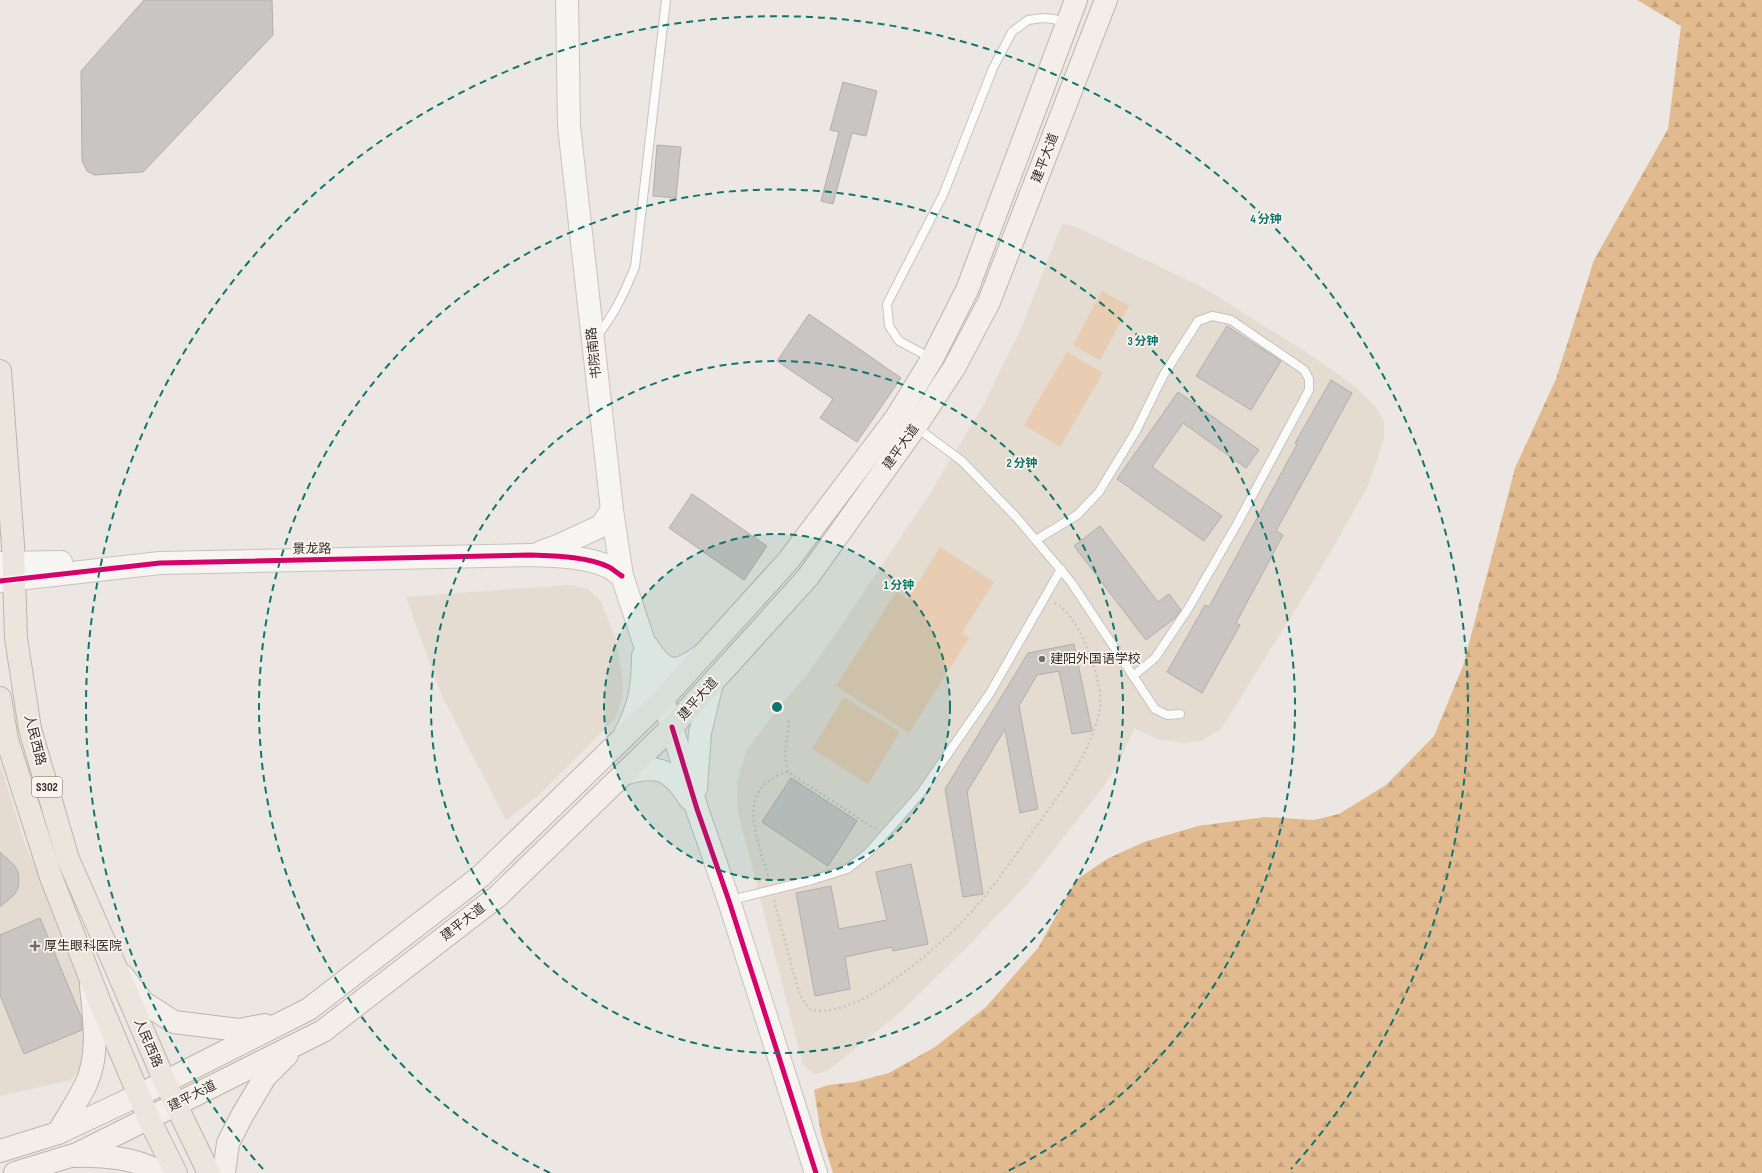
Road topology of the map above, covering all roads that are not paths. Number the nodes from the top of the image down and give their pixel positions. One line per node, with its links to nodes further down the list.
1 (555, 0): 7 (street)
2 (567, 0): 7 (street, 书院南路)
3 (666, 0): 8 (lane)
4 (1076, 0): 6 (main road, 建平大道)
5 (1106, 0): 11 (main road, 建平大道)
6 (1067, 25): 9 (main road, 建平大道); 9 (lane)
7 (569, 126): 8 (street, 书院南路)
8 (593, 340): 12 (street, 书院南路)
9 (932, 359): 19 (main road, 建平大道)
10 (0, 371): 16 (highway, 人民西路 / S302)
11 (916, 426): 13 (lane); 21 (main road, 建平大道)
12 (612, 510): 14 (street); 17 (street, 书院南路)
13 (1036, 540): 15 (lane); 20 (lane)
14 (530, 555): 16 (street, 景龙路); 17 (street, 景龙路)
15 (1061, 569): 20 (lane); 29 (lane)
16 (7, 571): 30 (highway, 人民西路 / S302)
17 (622, 576): 18 (street, 书院南路)
18 (643, 639): 19 (street); 23 (street, 书院南路); 26 (street)
19 (704, 654): 23 (main road, 建平大道)
20 (1133, 676): 24 (lane)
21 (712, 683): 25 (main road, 建平大道); 28 (street)
22 (0, 698): 31 (highway, 人民西路 / S302)
23 (663, 699): 25 (street, 书院南路); 26 (main road, 建平大道)
24 (1180, 714)
25 (672, 727): 27 (main road, 建平大道); 28 (street, 书院南路)
26 (623, 737): 32 (main road, 建平大道)
27 (624, 774): 28 (street); 33 (main road, 建平大道)
28 (697, 809): 29 (street)
29 (729, 901): 46 (street)
30 (116, 968): 32 (main road); 34 (highway, 人民西路 / S302)
31 (90, 977): 35 (highway, 人民西路 / S302); 38 (main road)
32 (287, 1020): 34 (main road, 建平大道)
33 (302, 1041): 36 (main road, 建平大道); 45 (main road)
34 (165, 1082): 35 (main road, 建平大道); 36 (highway, 人民西路 / S302)
35 (139, 1095): 37 (highway, 人民西路 / S302); 38 (main road, 建平大道)
36 (175, 1104): 37 (main road, 建平大道); 44 (highway, 人民西路 / S302)
37 (149, 1119): 40 (main road, 建平大道); 43 (highway, 人民西路 / S302)
38 (58, 1133): 39 (main road, 建平大道)
39 (0, 1151)
40 (71, 1156): 41 (main road, 建平大道); 42 (main road)
41 (15, 1173)
42 (160, 1173)
43 (176, 1173)
44 (209, 1173)
45 (224, 1173)
46 (816, 1173)

